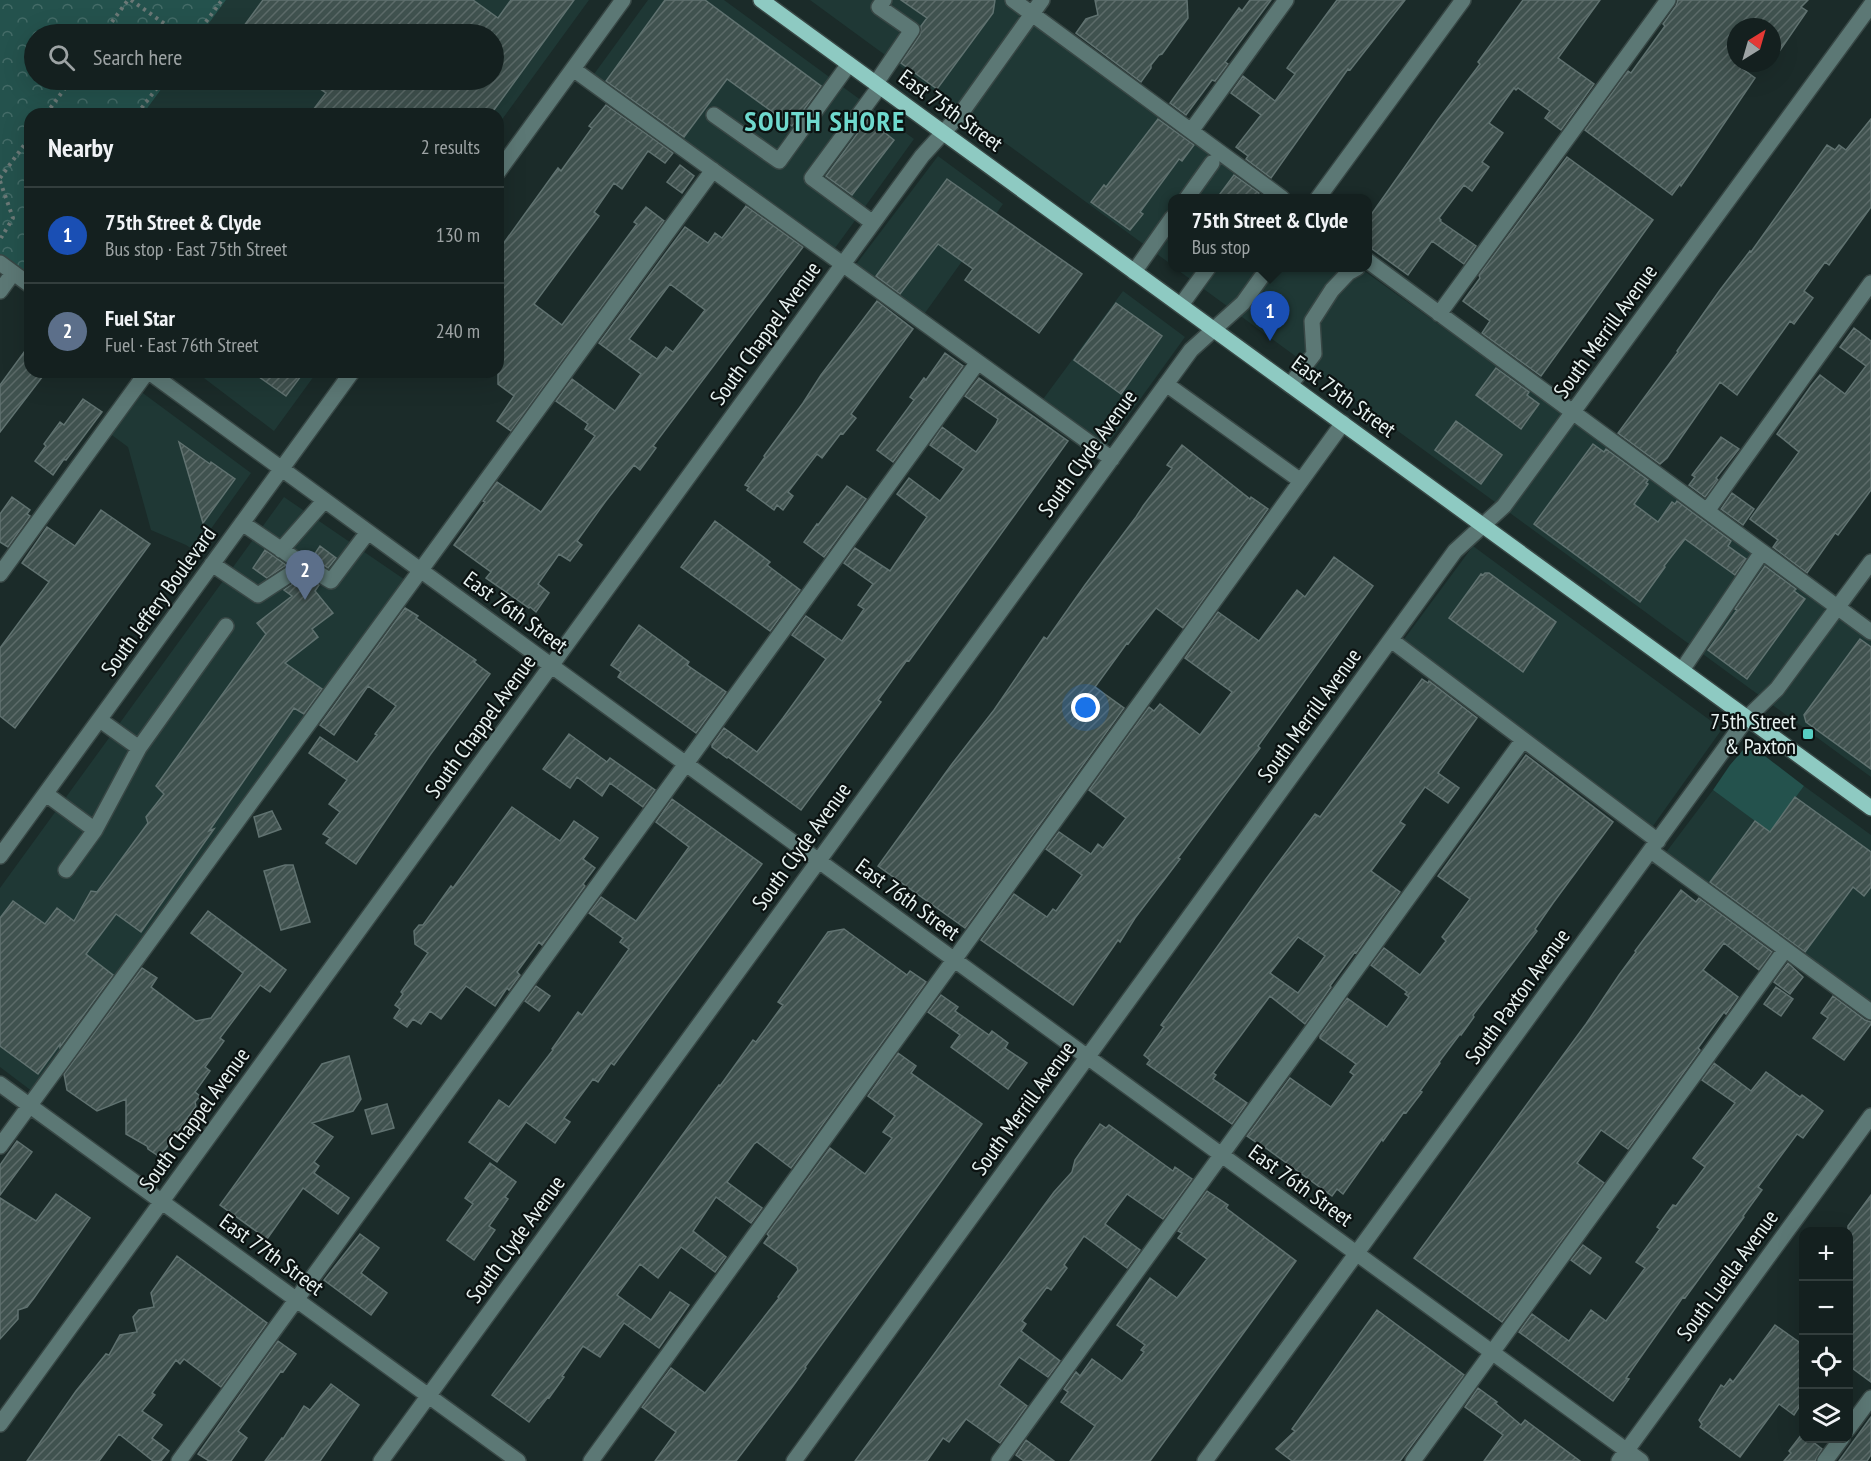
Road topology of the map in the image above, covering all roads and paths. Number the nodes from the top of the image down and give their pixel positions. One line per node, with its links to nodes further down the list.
1 (130, 0): 13 (path); 14 (path)
2 (222, 0): 15 (path)
3 (623, 0): 17 (street)
4 (761, 0): 16 (main road, East 75th Street)
5 (884, 0): 18 (street)
6 (1013, 0): 12 (street)
7 (1042, 0): 12 (street, South Chappel Avenue)
8 (1286, 0): 24 (street)
9 (1463, 0): 33 (street)
10 (1668, 0): 49 (street)
11 (1871, 4): 57 (street, South Merrill Avenue)
12 (1032, 14): 24 (street); 25 (street, South Chappel Avenue)
13 (111, 24)
14 (165, 24)
15 (204, 24)
16 (849, 64): 18 (main road, East 75th Street); 23 (street)
17 (573, 69): 28 (street); 29 (street)
18 (878, 85): 25 (main road, East 75th Street); 34 (street)
19 (64, 90): 21 (path)
20 (155, 90): 22 (path)
21 (50, 108)
22 (142, 108)
23 (714, 116)
24 (1191, 131): 32 (street)
25 (944, 132): 34 (street, South Chappel Avenue); 40 (main road, East 75th Street)
26 (24, 146): 30 (path)
27 (1212, 163): 31 (street)
28 (504, 164)
29 (712, 170): 38 (street); 72 (street)
30 (0, 180): 36 (path)
31 (1190, 194)
32 (1277, 194)
33 (1321, 194)
34 (873, 224): 38 (street, South Chappel Avenue)
35 (1168, 225): 40 (street)
36 (1, 238)
37 (0, 263): 44 (street)
38 (843, 264): 51 (street); 78 (street, South Chappel Avenue)
39 (1372, 264): 49 (street)
40 (1134, 272): 48 (main road, East 75th Street)
41 (1204, 272): 48 (street)
42 (1265, 272): 50 (street, South Clyde Avenue)
43 (1350, 272): 56 (street)
44 (14, 273): 45 (street); 47 (street)
45 (24, 280)
46 (1871, 283): 63 (street)
47 (0, 291)
48 (1181, 305): 50 (main road, East 75th Street)
49 (1439, 314): 57 (street)
50 (1214, 329): 55 (street, South Clyde Avenue); 56 (main road, East 75th Street)
51 (978, 362): 59 (street); 84 (street)
52 (144, 378): 73 (street)
53 (156, 378): 60 (street, East 76th Street)
54 (348, 378): 60 (street, South Jeffery Boulevard)
55 (1166, 384): 59 (street, South Clyde Avenue); 61 (street)
56 (1290, 385): 58 (main road, East 75th Street)
57 (1573, 412): 63 (street); 65 (street, South Merrill Avenue)
58 (1343, 423): 61 (street); 65 (main road, East 75th Street)
59 (1112, 459): 90 (street, South Clyde Avenue)
60 (281, 469): 62 (street, East 76th Street); 64 (street, South Jeffery Boulevard)
61 (1301, 481): 93 (street)
62 (324, 501): 66 (street, East 76th Street); 67 (street)
63 (1707, 511): 68 (street)
64 (242, 523): 67 (street); 70 (street, South Jeffery Boulevard)
65 (1483, 525): 77 (street, South Merrill Avenue); 79 (main road, East 75th Street)
66 (368, 532): 71 (street); 72 (street, East 76th Street)
67 (282, 550): 71 (street)
68 (1762, 552): 74 (street); 79 (street)
69 (1871, 562): 74 (street, South Paxton Avenue)
70 (212, 564): 71 (street); 81 (street, South Jeffery Boulevard)
71 (303, 565)
72 (421, 571): 78 (street, East 76th Street); 97 (street)
73 (0, 574)
74 (1838, 608): 76 (street); 80 (street, South Paxton Avenue)
75 (226, 626): 83 (street)
76 (1871, 632)
77 (1391, 640): 82 (street); 95 (street, South Merrill Avenue)
78 (551, 666): 84 (street, East 76th Street); 101 (street, South Chappel Avenue)
79 (1682, 670): 80 (main road, East 75th Street)
80 (1748, 718): 86 (main road, East 75th Street); 88 (street, South Paxton Avenue)
81 (100, 720): 83 (street); 85 (street, South Jeffery Boulevard)
82 (1523, 740): 88 (street); 100 (street)
83 (139, 748): 87 (street)
84 (685, 764): 90 (street, East 76th Street); 103 (street)
85 (45, 794): 87 (street); 89 (street, South Jeffery Boulevard)
86 (1871, 808)
87 (95, 830): 91 (street)
88 (1654, 846): 92 (street); 102 (street, South Paxton Avenue)
89 (0, 856)
90 (819, 861): 93 (street, East 76th Street); 105 (street, South Clyde Avenue)
91 (66, 870)
92 (1785, 950): 94 (street); 104 (street)
93 (954, 960): 95 (street, East 76th Street); 114 (street)
94 (1871, 1012)
95 (1088, 1057): 100 (street, East 76th Street); 115 (street, South Merrill Avenue)
96 (0, 1084): 97 (street, East 77th Street)
97 (30, 1106): 99 (street); 101 (street, East 77th Street)
98 (1871, 1116): 110 (street, South Luella Avenue)
99 (0, 1146)
100 (1221, 1155): 102 (street, East 76th Street); 116 (street)
101 (161, 1202): 103 (street, East 77th Street); 108 (street, South Chappel Avenue)
102 (1357, 1253): 104 (street, East 76th Street); 117 (street, South Paxton Avenue)
103 (296, 1300): 105 (street, East 77th Street); 111 (street)
104 (1492, 1352): 110 (street, East 76th Street); 118 (street)
105 (429, 1396): 112 (street, South Clyde Avenue); 113 (street, East 77th Street)
106 (1871, 1398): 107 (street)
107 (1853, 1422)
108 (0, 1424)
109 (1838, 1443): 120 (street)
110 (1623, 1456): 119 (street, East 76th Street)
111 (179, 1461)
112 (381, 1461)
113 (518, 1461)
114 (591, 1461)
115 (794, 1461)
116 (999, 1461)
117 (1205, 1461)
118 (1413, 1461)
119 (1641, 1461)
120 (1825, 1461)

